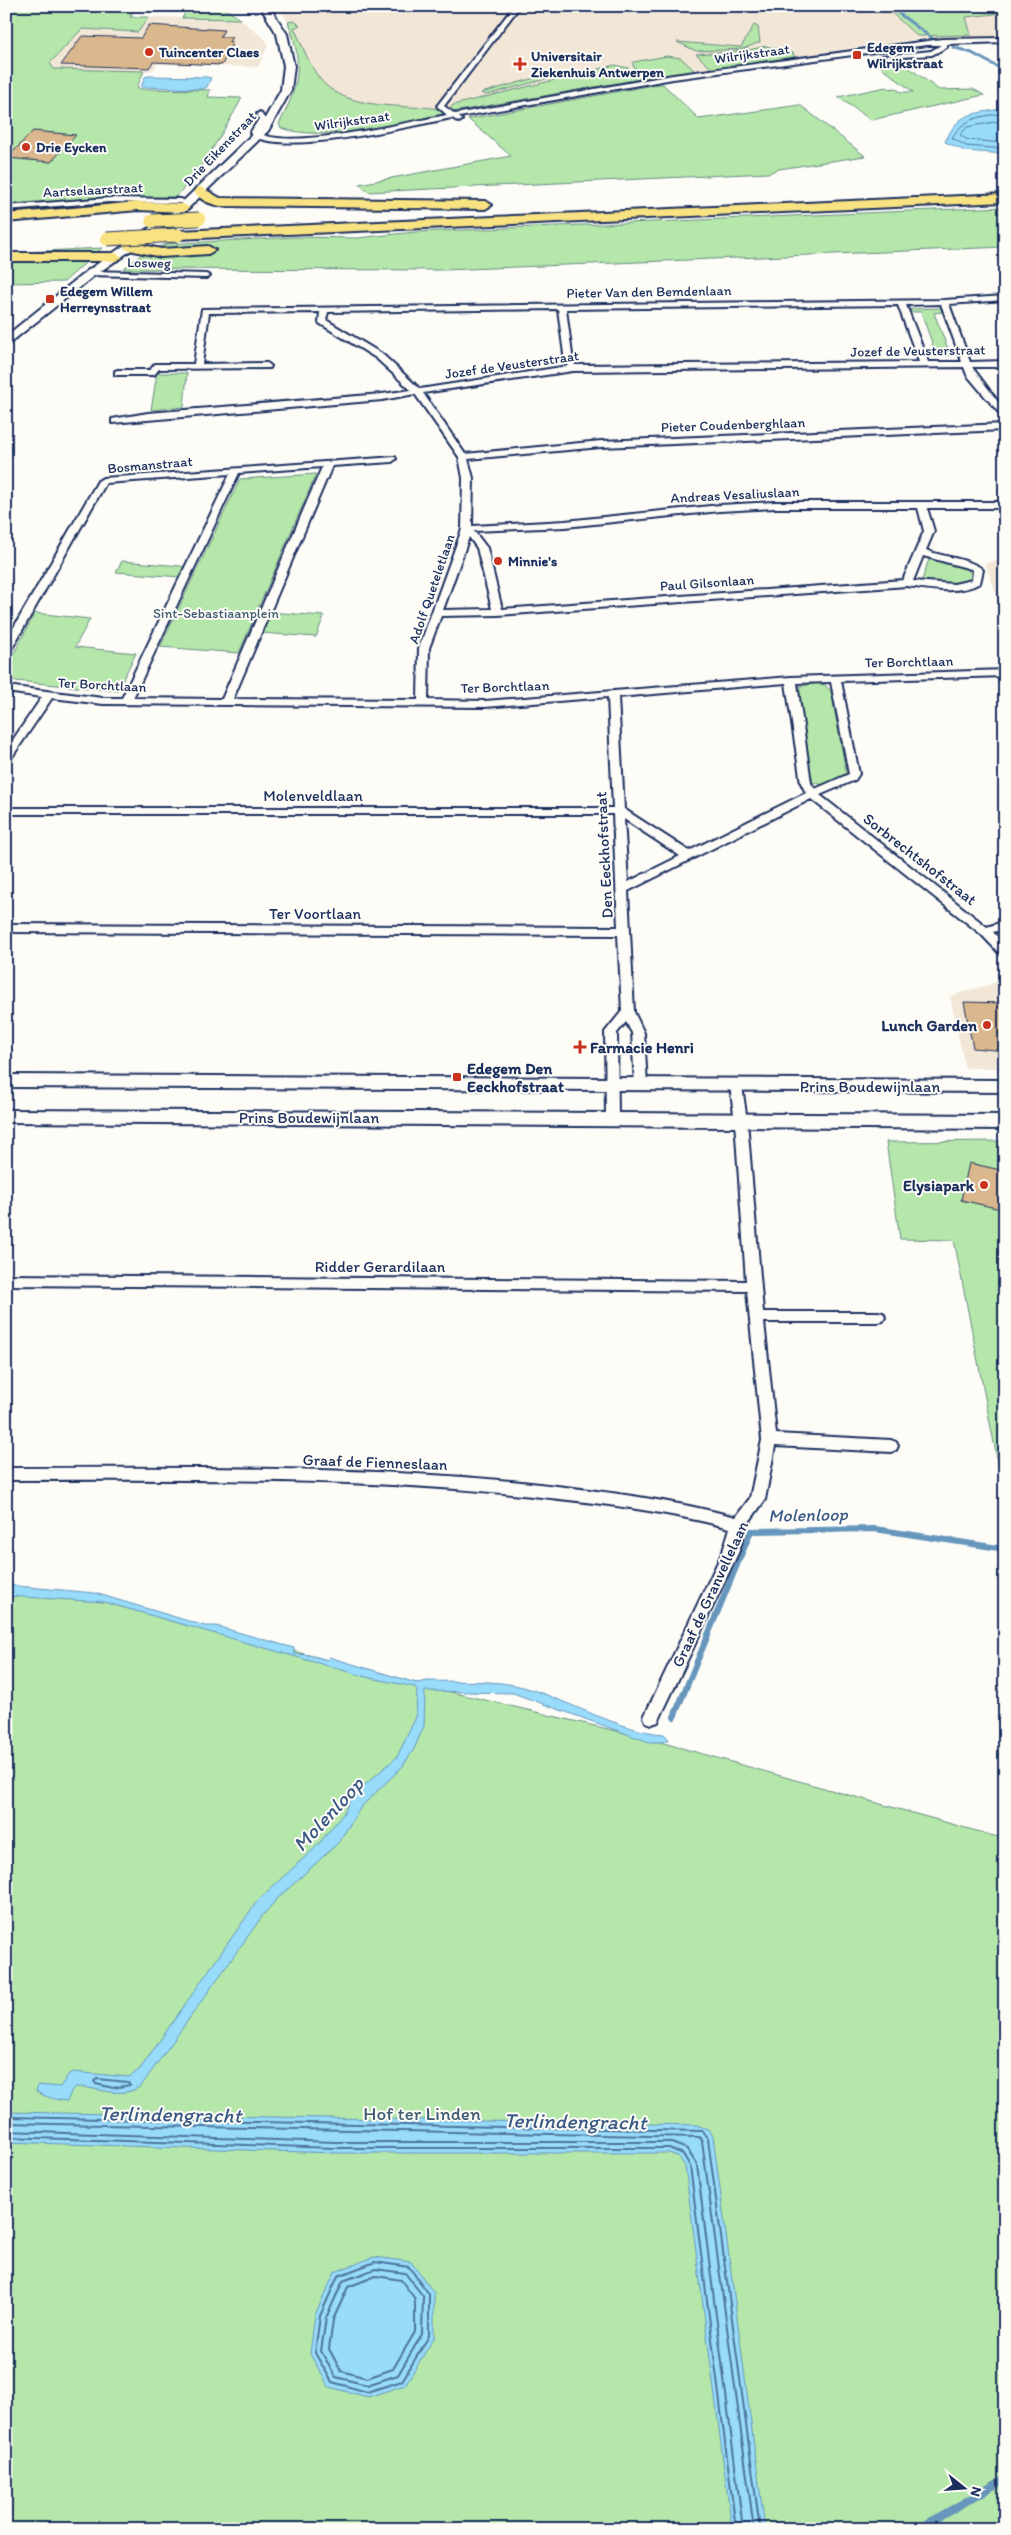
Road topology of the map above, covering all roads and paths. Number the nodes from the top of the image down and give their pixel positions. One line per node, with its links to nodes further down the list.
1 (254, 6): 6 (street, Drie Eikenstraat)
2 (264, 6): 6 (street, Drie Eikenstraat)
3 (517, 6): 10 (street)
4 (1005, 40): 5 (street)
5 (942, 42): 7 (street, Wilrijkstraat); 7 (street, Wilrijkstraat)
6 (283, 56): 9 (street, Drie Eikenstraat); 11 (street, Drie Eikenstraat)
7 (704, 75): 8 (street, Wilrijkstraat); 10 (street, Wilrijkstraat)
8 (686, 80)
9 (260, 114): 11 (street); 19 (street, Drie Eikenstraat)
10 (457, 118): 13 (street, Wilrijkstraat)
11 (261, 133): 12 (street, Wilrijkstraat); 13 (street, Wilrijkstraat); 14 (street, Drie Eikenstraat)
12 (275, 140): 13 (street, Wilrijkstraat); 14 (street, Wilrijkstraat)
13 (301, 140)
14 (246, 148): 16 (street, Drie Eikenstraat)
15 (1005, 184): 17 (highway)
16 (201, 191): 19 (street, Drie Eikenstraat); 21 (highway)
17 (810, 192)
18 (1005, 198): 26 (highway)
19 (180, 205): 20 (street, Aartselaarstraat); 22 (highway); 31 (street, Drie Eikenstraat)
20 (6, 208)
21 (248, 216)
22 (6, 218)
23 (204, 218): 25 (highway, bridge)
24 (120, 222): 27 (highway)
25 (139, 222)
26 (449, 224): 28 (highway, bridge); 31 (highway)
27 (6, 228)
28 (88, 240)
29 (34, 242): 30 (highway)
30 (6, 244)
31 (130, 246): 33 (street, Drie Eikenstraat)
32 (6, 257): 33 (highway)
33 (116, 257): 34 (street, Drie Eikenstraat)
34 (96, 273): 35 (street, Losweg); 41 (street, Drie Eikenstraat)
35 (206, 276)
36 (1005, 298): 38 (street, Pieter Van den Bemdenlaan)
37 (902, 301): 38 (street, Pieter Van den Bemdenlaan); 39 (street, Pieter Van den Bemdenlaan); 43 (street)
38 (944, 302): 42 (street)
39 (562, 306): 40 (street, Pieter Van den Bemdenlaan); 47 (street)
40 (325, 308): 45 (street, Pieter Van den Bemdenlaan); 49 (street, Adolf Queteletlaan)
41 (6, 342)
42 (968, 363): 43 (street, Jozef de Veusterstraat); 44 (street, Jozef de Veusterstraat); 50 (street)
43 (924, 364): 47 (street, Jozef de Veusterstraat)
44 (1005, 364)
45 (198, 366): 46 (street); 48 (street)
46 (267, 366)
47 (573, 368): 49 (street, Jozef de Veusterstraat)
48 (118, 372)
49 (418, 392): 51 (street, Jozef de Veusterstraat); 53 (street, Adolf Queteletlaan)
50 (1005, 417)
51 (115, 421)
52 (1005, 427): 53 (street, Pieter Coudenberghlaan)
53 (463, 457): 59 (street, Adolf Queteletlaan)
54 (392, 458): 55 (street, Bosmanstraat)
55 (328, 464): 56 (street, Bosmanstraat); 72 (street)
56 (235, 472): 64 (street, Bosmanstraat); 71 (street)
57 (922, 505): 58 (street, Andreas Vesaliuslaan); 59 (street, Andreas Vesaliuslaan); 60 (street)
58 (1005, 505)
59 (467, 529): 62 (street, Adolf Queteletlaan); 63 (street)
60 (921, 551): 61 (street); 61 (street, Paul Gilsonlaan)
61 (906, 583): 63 (street, Paul Gilsonlaan)
62 (437, 612): 63 (street, Paul Gilsonlaan); 73 (street, Adolf Queteletlaan)
63 (498, 612)
64 (6, 650)
65 (1005, 673): 66 (street, Ter Borchtlaan)
66 (835, 678): 67 (street, Ter Borchtlaan); 75 (street)
67 (790, 680): 69 (street, Ter Borchtlaan); 75 (street)
68 (6, 689): 70 (street, Ter Borchtlaan)
69 (613, 695): 73 (street, Ter Borchtlaan); 77 (street, Den Eeckhofstraat)
70 (48, 696): 71 (street, Ter Borchtlaan); 74 (street)
71 (126, 701): 72 (street, Ter Borchtlaan)
72 (226, 702): 73 (street, Ter Borchtlaan)
73 (423, 702)
74 (6, 758)
75 (812, 794): 78 (street); 83 (street, Sorbrechtshofstraat)
76 (6, 811): 77 (street, Molenveldlaan)
77 (620, 811): 78 (street); 79 (street, Den Eeckhofstraat)
78 (690, 857): 79 (street)
79 (623, 889): 82 (street, Den Eeckhofstraat)
80 (1005, 924): 83 (street)
81 (6, 928): 82 (street, Ter Voortlaan)
82 (624, 931): 85 (street, Den Eeckhofstraat)
83 (985, 931): 84 (street, Sorbrechtshofstraat)
84 (1005, 952)
85 (628, 1012): 87 (street); 88 (street, Den Eeckhofstraat)
86 (6, 1081): 87 (street, Prins Boudewijnlaan)
87 (611, 1081): 88 (street, Prins Boudewijnlaan); 92 (street)
88 (641, 1085): 89 (street, Prins Boudewijnlaan)
89 (736, 1086): 90 (street, Prins Boudewijnlaan); 93 (street)
90 (1005, 1086)
91 (6, 1116): 92 (street, Prins Boudewijnlaan)
92 (612, 1118): 93 (street, Prins Boudewijnlaan)
93 (741, 1121): 94 (street, Prins Boudewijnlaan); 96 (street, Graaf de Granvellelaan)
94 (1005, 1122)
95 (6, 1280): 96 (street, Ridder Gerardilaan)
96 (753, 1286): 97 (street, Graaf de Granvellelaan)
97 (758, 1317): 98 (street); 99 (street, Graaf de Granvellelaan)
98 (878, 1317)
99 (769, 1440): 100 (street); 102 (street, Graaf de Granvellelaan)
100 (891, 1446)
101 (6, 1474): 102 (street, Graaf de Fienneslaan)
102 (739, 1524): 103 (street, Graaf de Granvellelaan)
103 (652, 1718)

